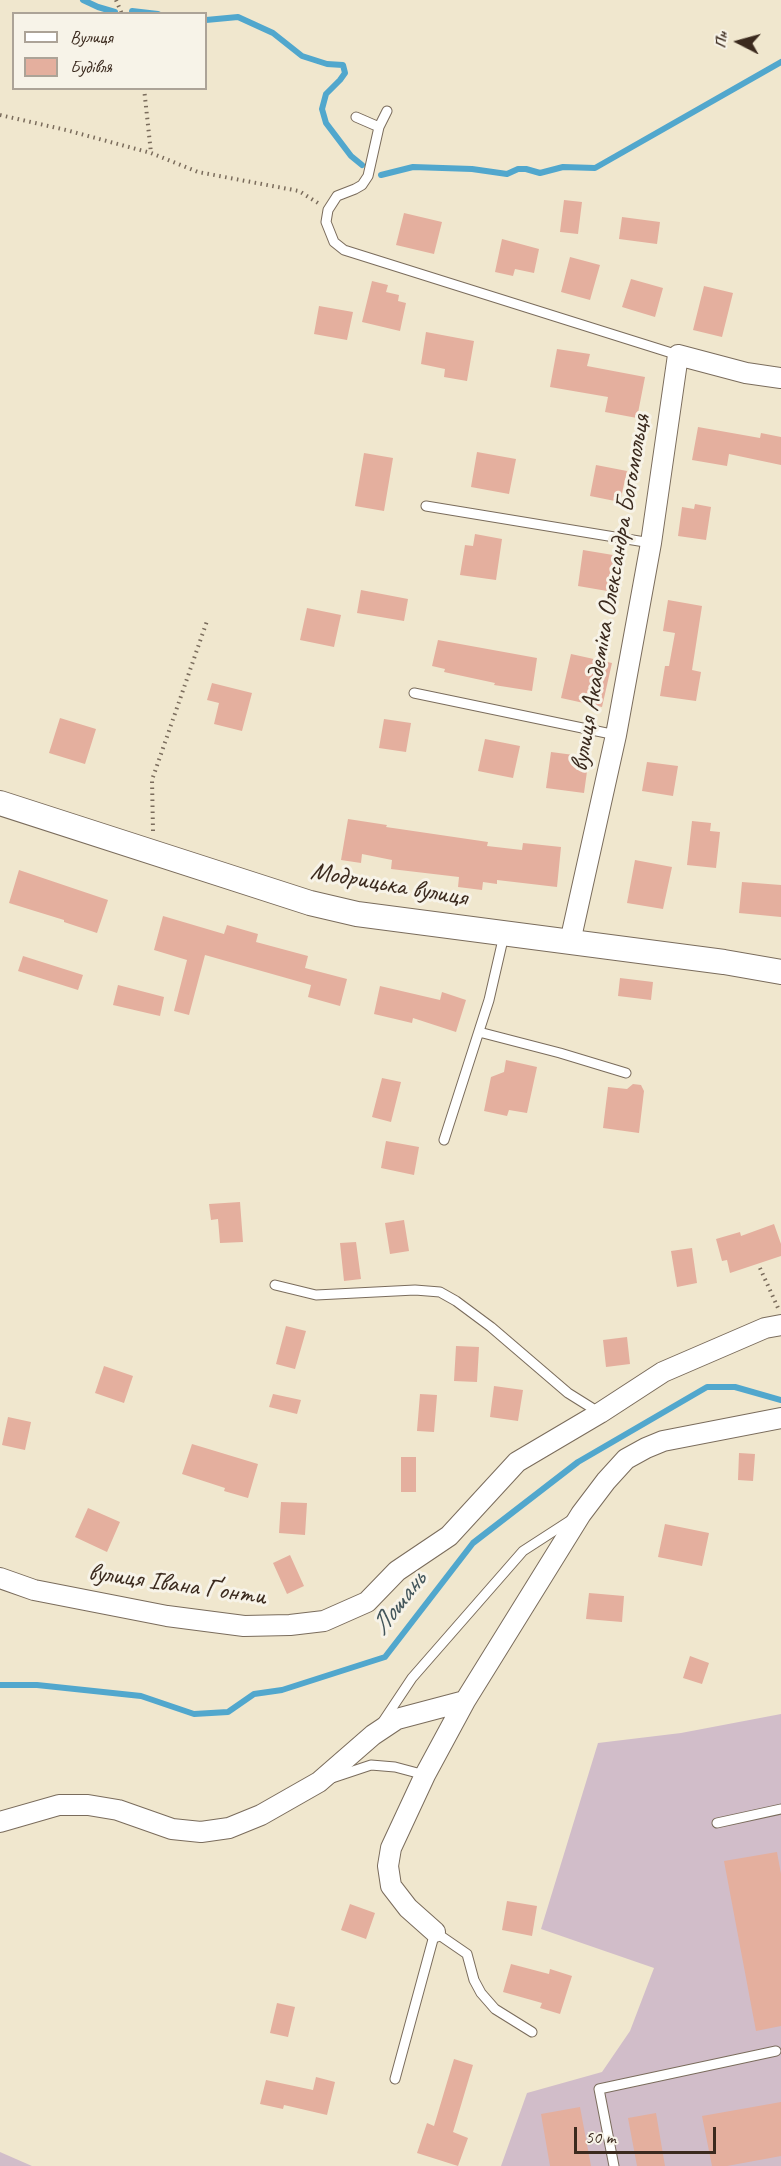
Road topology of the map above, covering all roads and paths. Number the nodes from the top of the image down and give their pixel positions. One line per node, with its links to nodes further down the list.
1 (144, 90): 6 (path)
2 (387, 111): 5 (lane)
3 (0, 115): 6 (path)
4 (356, 117): 5 (lane)
5 (379, 127): 7 (lane)
6 (151, 153): 7 (path)
7 (328, 210): 8 (lane)
8 (678, 355): 9 (street); 11 (street, вулиця Академіка Олександра Богомольця)
9 (781, 378)
10 (426, 506): 11 (lane)
11 (651, 543): 14 (street, вулиця Академіка Олександра Богомольця)
12 (207, 621): 16 (path)
13 (414, 693): 14 (lane)
14 (616, 735): 18 (street, вулиця Академіка Олександра Богомольця)
15 (0, 803): 16 (street, Модрицька вулиця)
16 (153, 852): 17 (street, Модрицька вулиця)
17 (505, 932): 18 (street, Модрицька вулиця); 20 (lane)
18 (570, 942): 19 (street, Модрицька вулиця)
19 (781, 972)
20 (479, 1032): 21 (lane); 22 (lane)
21 (626, 1073)
22 (444, 1140)
23 (760, 1268): 25 (path)
24 (275, 1285): 26 (lane)
25 (781, 1319): 26 (street, вулиця Івана Ґонти)
26 (600, 1413): 29 (street, вулиця Івана Ґонти)
27 (781, 1418): 28 (street)
28 (581, 1514): 30 (street); 31 (lane)
29 (0, 1578)
30 (465, 1701): 31 (street); 32 (street)
31 (373, 1736): 33 (street)
32 (426, 1775): 33 (lane); 37 (street)
33 (319, 1782): 35 (street)
34 (781, 1809): 36 (lane)
35 (0, 1822)
36 (717, 1823)
37 (435, 1932): 38 (lane); 40 (lane)
38 (532, 2032)
39 (776, 2051): 41 (lane)
40 (394, 2079)
41 (614, 2166)

